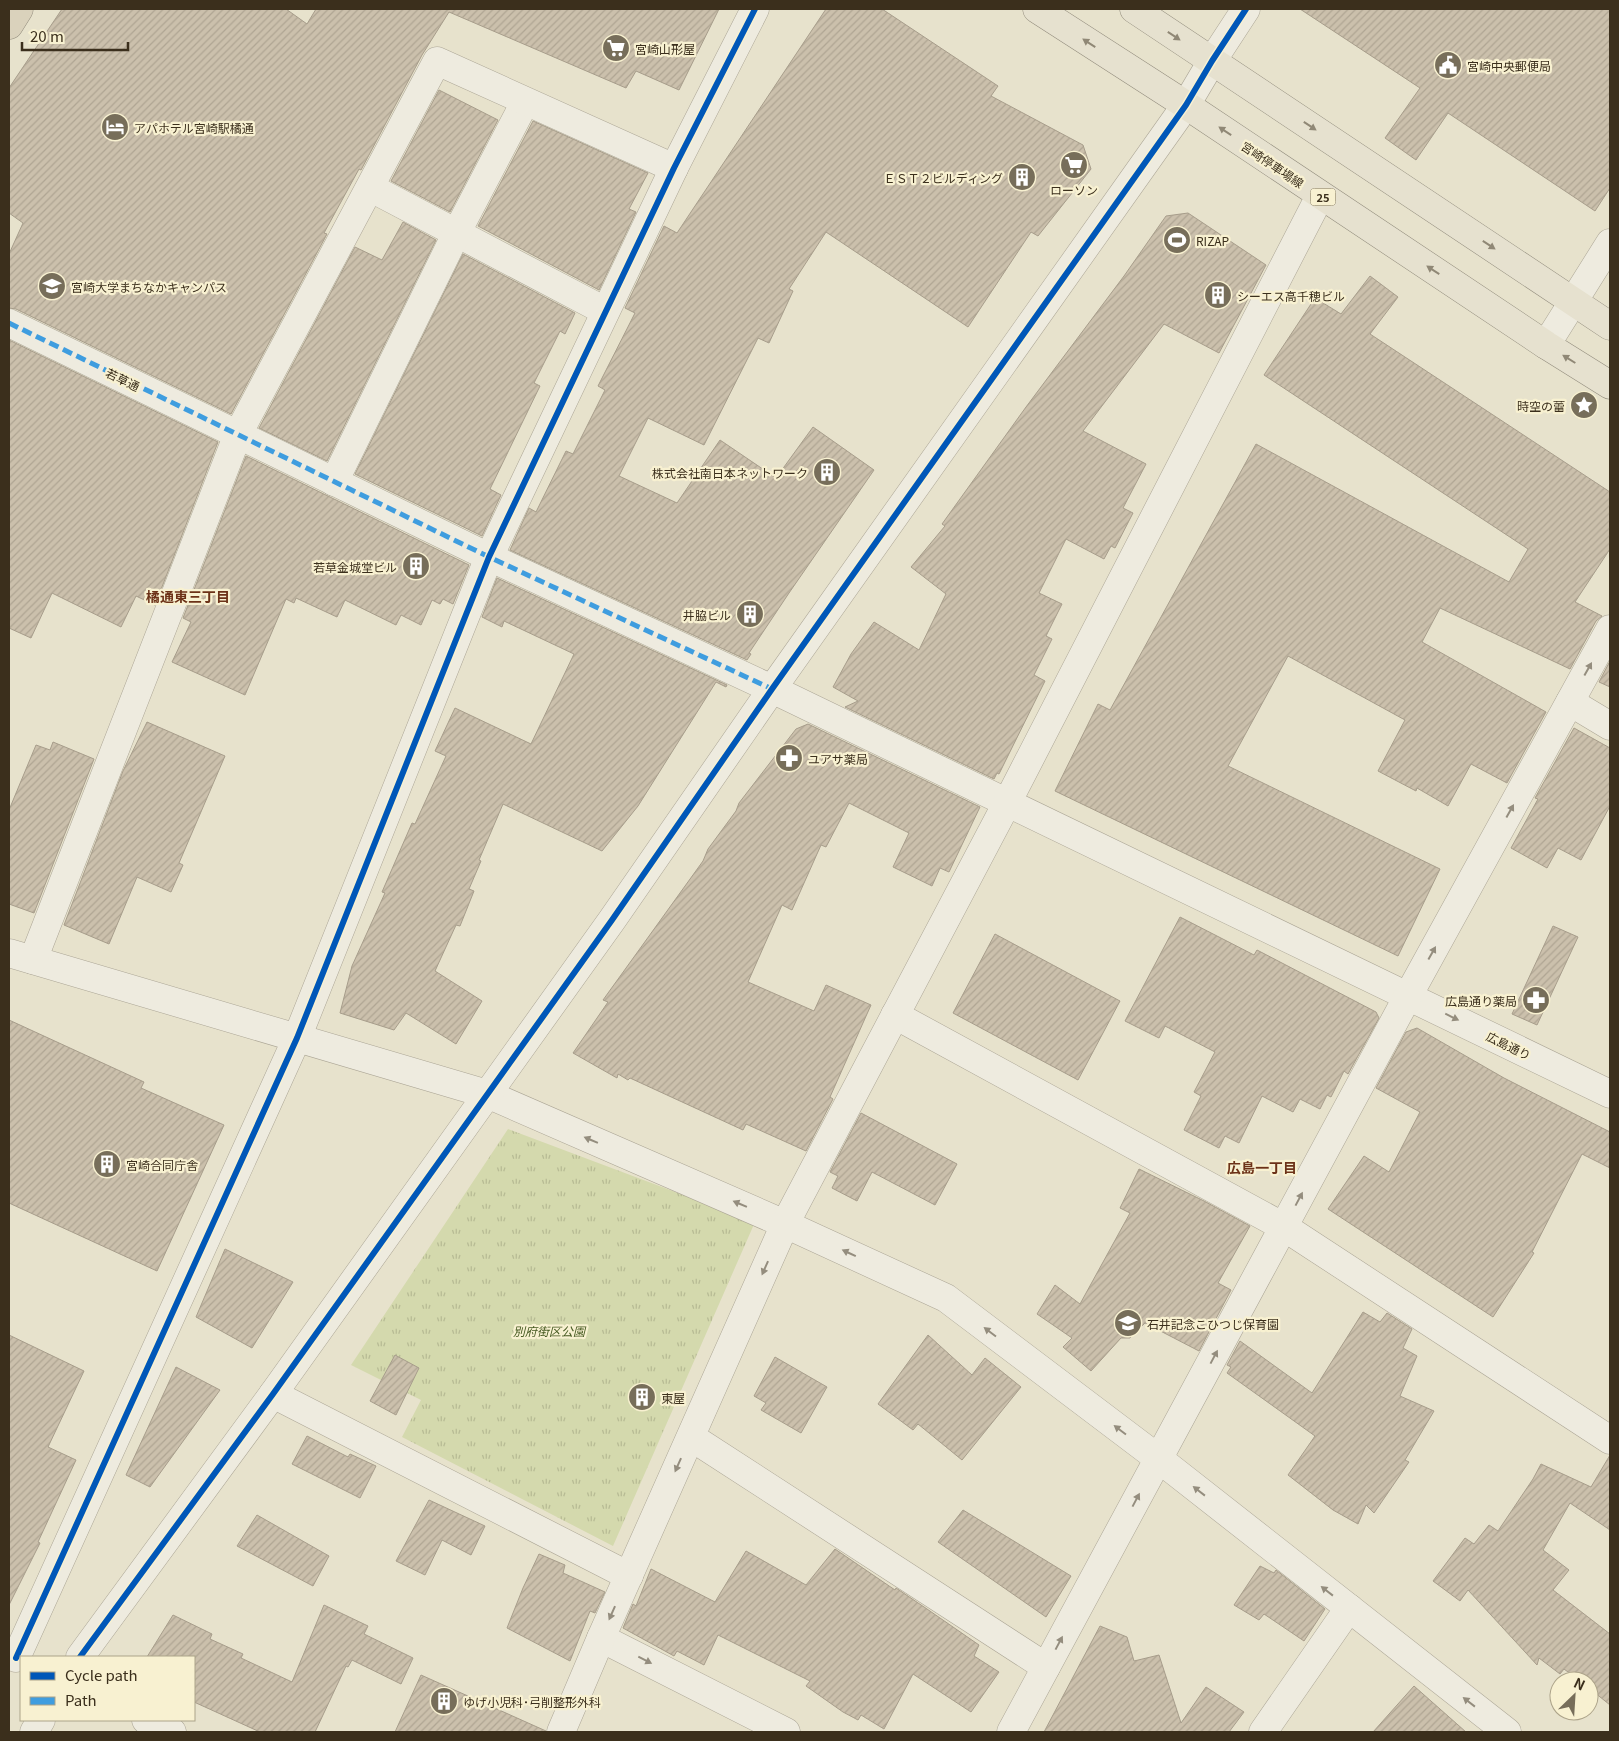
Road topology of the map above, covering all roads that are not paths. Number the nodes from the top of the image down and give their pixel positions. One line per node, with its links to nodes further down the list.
1 (19, 9): 6 (highway)
2 (755, 9): 10 (street)
3 (1037, 9): 9 (main road, 宮崎停車場線 / 25, one-way to 3)
4 (1134, 9): 7 (main road, one-way to 7)
5 (1246, 9): 7 (street)
6 (9, 25)
7 (1212, 61): 9 (street); 15 (main road, one-way to 15)
8 (525, 102): 10 (street); 11 (street); 13 (street)
9 (1186, 105): 12 (main road, 宮崎停車場線 / 25, one-way to 9); 25 (street)
10 (674, 168): 16 (street)
11 (371, 188): 13 (street); 21 (street)
12 (1320, 196): 19 (main road, 宮崎停車場線 / 25, one-way to 12); 28 (street)
13 (457, 232): 16 (street); 22 (street)
14 (1610, 243): 15 (street)
15 (1573, 301): 18 (main road); 19 (street)
16 (605, 311): 23 (street)
17 (9, 323): 21 (street, 若草通)
18 (1610, 326)
19 (1546, 345): 20 (main road, 宮崎停車場線 / 25, one-way to 19)
20 (1610, 385)
21 (238, 434): 22 (street, 若草通); 29 (street)
22 (334, 482): 23 (street, 若草通)
23 (489, 557): 25 (street, 若草通); 32 (street)
24 (1610, 629): 26 (street, one-way to 24)
25 (772, 689): 28 (street, 広島通り); 33 (street)
26 (1570, 702): 27 (street); 30 (street, one-way to 26)
27 (1610, 726)
28 (1007, 803): 30 (street, 広島通り); 31 (street)
29 (21, 956): 32 (street)
30 (1408, 996): 34 (street, 広島通り, one-way to 34); 36 (street, one-way to 30)
31 (895, 1015): 35 (street); 36 (street)
32 (297, 1038): 33 (street); 45 (street)
33 (487, 1094): 35 (street, one-way to 33); 37 (street)
34 (1610, 1094)
35 (785, 1224): 38 (street, one-way to 38); 40 (street, one-way to 35)
36 (1284, 1227): 39 (street); 40 (street, one-way to 36)
37 (273, 1394): 41 (street); 44 (street)
38 (691, 1437): 41 (street, one-way to 41); 46 (street)
39 (1610, 1440)
40 (1158, 1459): 42 (street, one-way to 40); 46 (street, one-way to 40)
41 (629, 1576): 43 (street, one-way to 43)
42 (1349, 1608): 54 (street); 55 (street, one-way to 42)
43 (601, 1638): 51 (street); 52 (street, one-way to 52)
44 (81, 1656)
45 (15, 1657)
46 (1046, 1667): 53 (street)
47 (40, 1721): 49 (street)
48 (148, 1721): 50 (street)
49 (34, 1732)
50 (172, 1732)
51 (561, 1732)
52 (786, 1732)
53 (1011, 1732)
54 (1263, 1732)
55 (1507, 1732)

